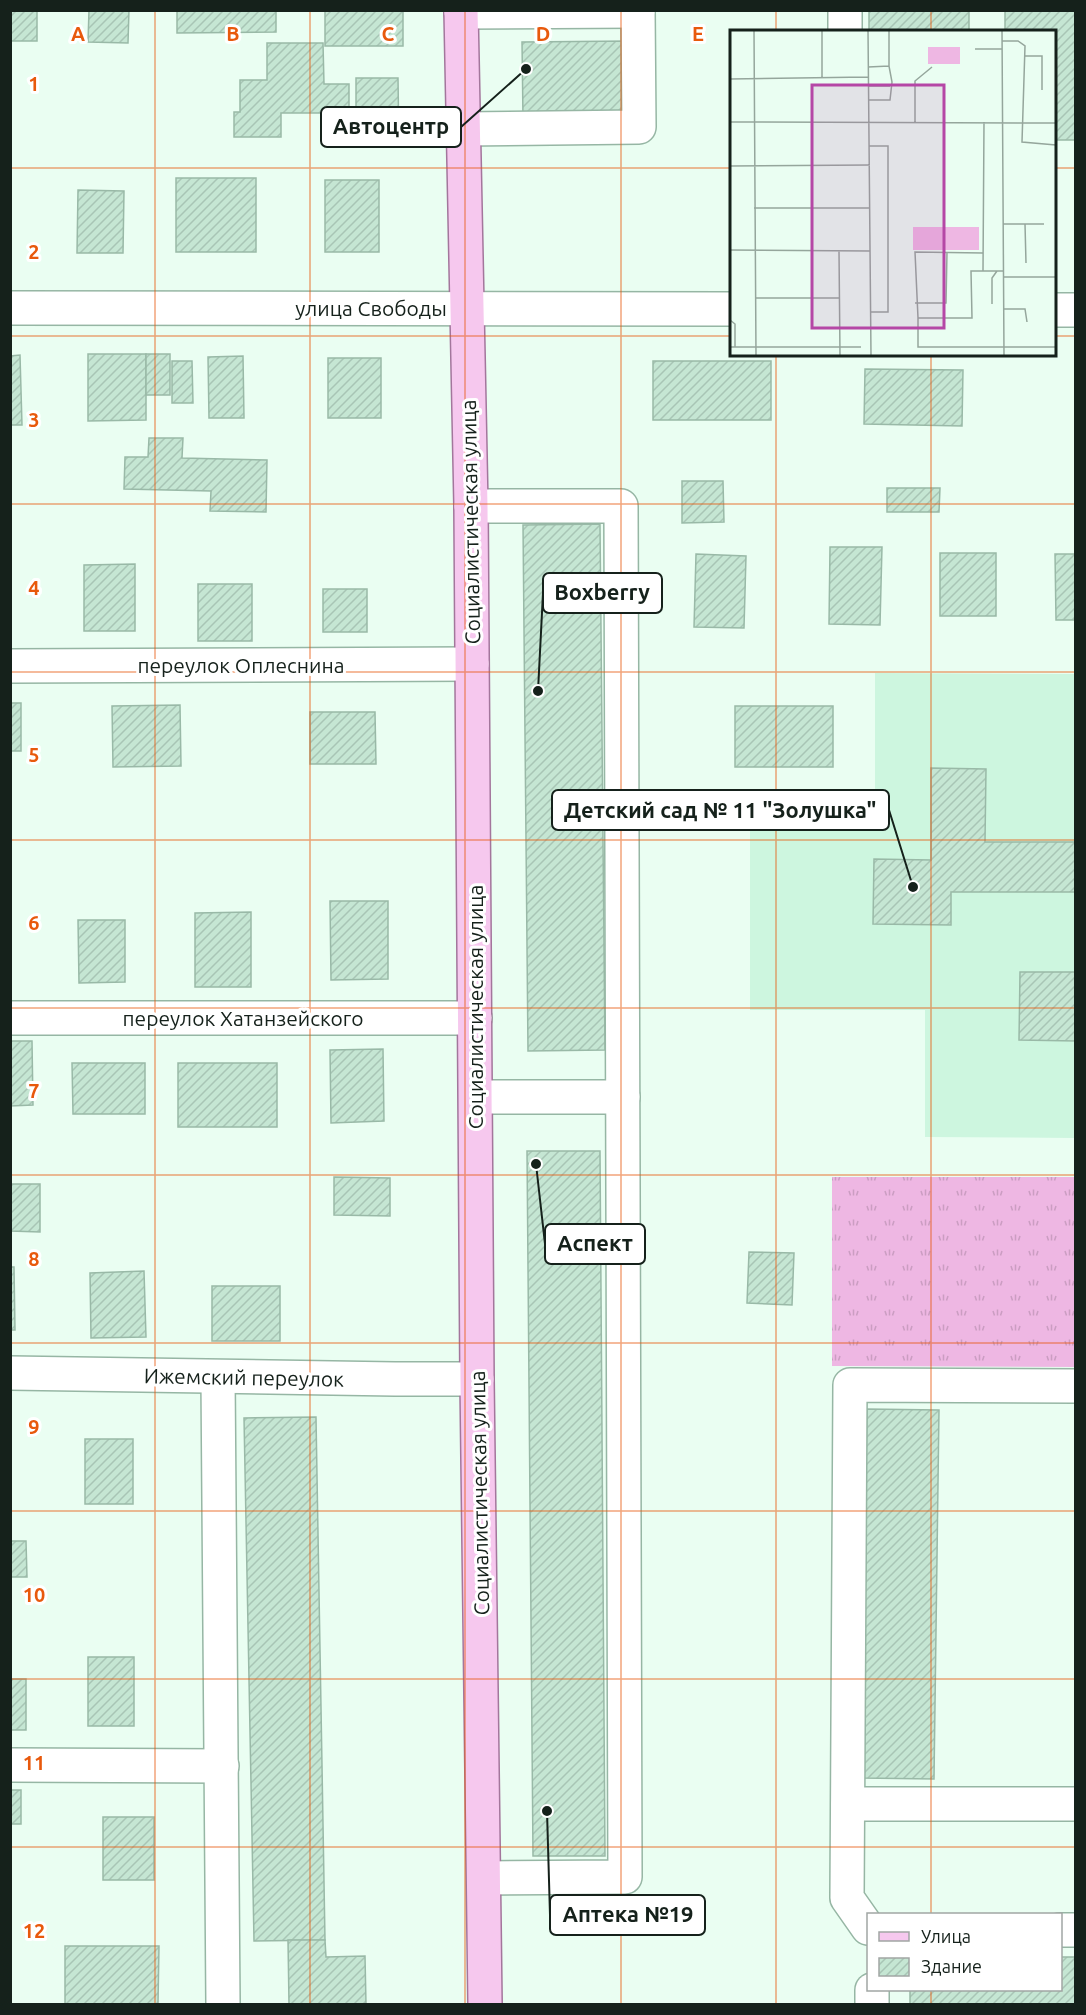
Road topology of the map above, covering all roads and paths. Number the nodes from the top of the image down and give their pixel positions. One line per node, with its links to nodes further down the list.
1 (845, 10): 4 (street)
2 (461, 11): 3 (street); 5 (main road, Социалистическая улица)
3 (638, 11): 5 (street)
4 (845, 30)
5 (463, 129): 7 (main road, Социалистическая улица)
6 (10, 308): 7 (street, улица Свободы)
7 (466, 309): 8 (street, улица Свободы); 11 (main road, Социалистическая улица)
8 (730, 309)
9 (1056, 310): 10 (street)
10 (1076, 310)
11 (471, 507): 12 (main road, Социалистическая улица); 17 (street)
12 (472, 664): 13 (street, переулок Оплеснина); 15 (main road, Социалистическая улица)
13 (10, 666)
14 (10, 1018): 15 (street, переулок Хатанзейского)
15 (475, 1018): 16 (main road, Социалистическая улица)
16 (476, 1097): 17 (street); 20 (main road, Социалистическая улица)
17 (623, 1097): 26 (street)
18 (10, 1373): 19 (street, Ижемский переулок)
19 (218, 1377): 20 (street, Ижемский переулок); 23 (street)
20 (477, 1379): 26 (main road, Социалистическая улица)
21 (1076, 1386): 24 (street)
22 (10, 1765): 23 (street)
23 (222, 1766): 28 (street)
24 (848, 1804): 25 (street); 27 (street)
25 (1076, 1804)
26 (485, 1878): 29 (main road, Социалистическая улица)
27 (867, 1927)
28 (223, 2004)
29 (485, 2004)

